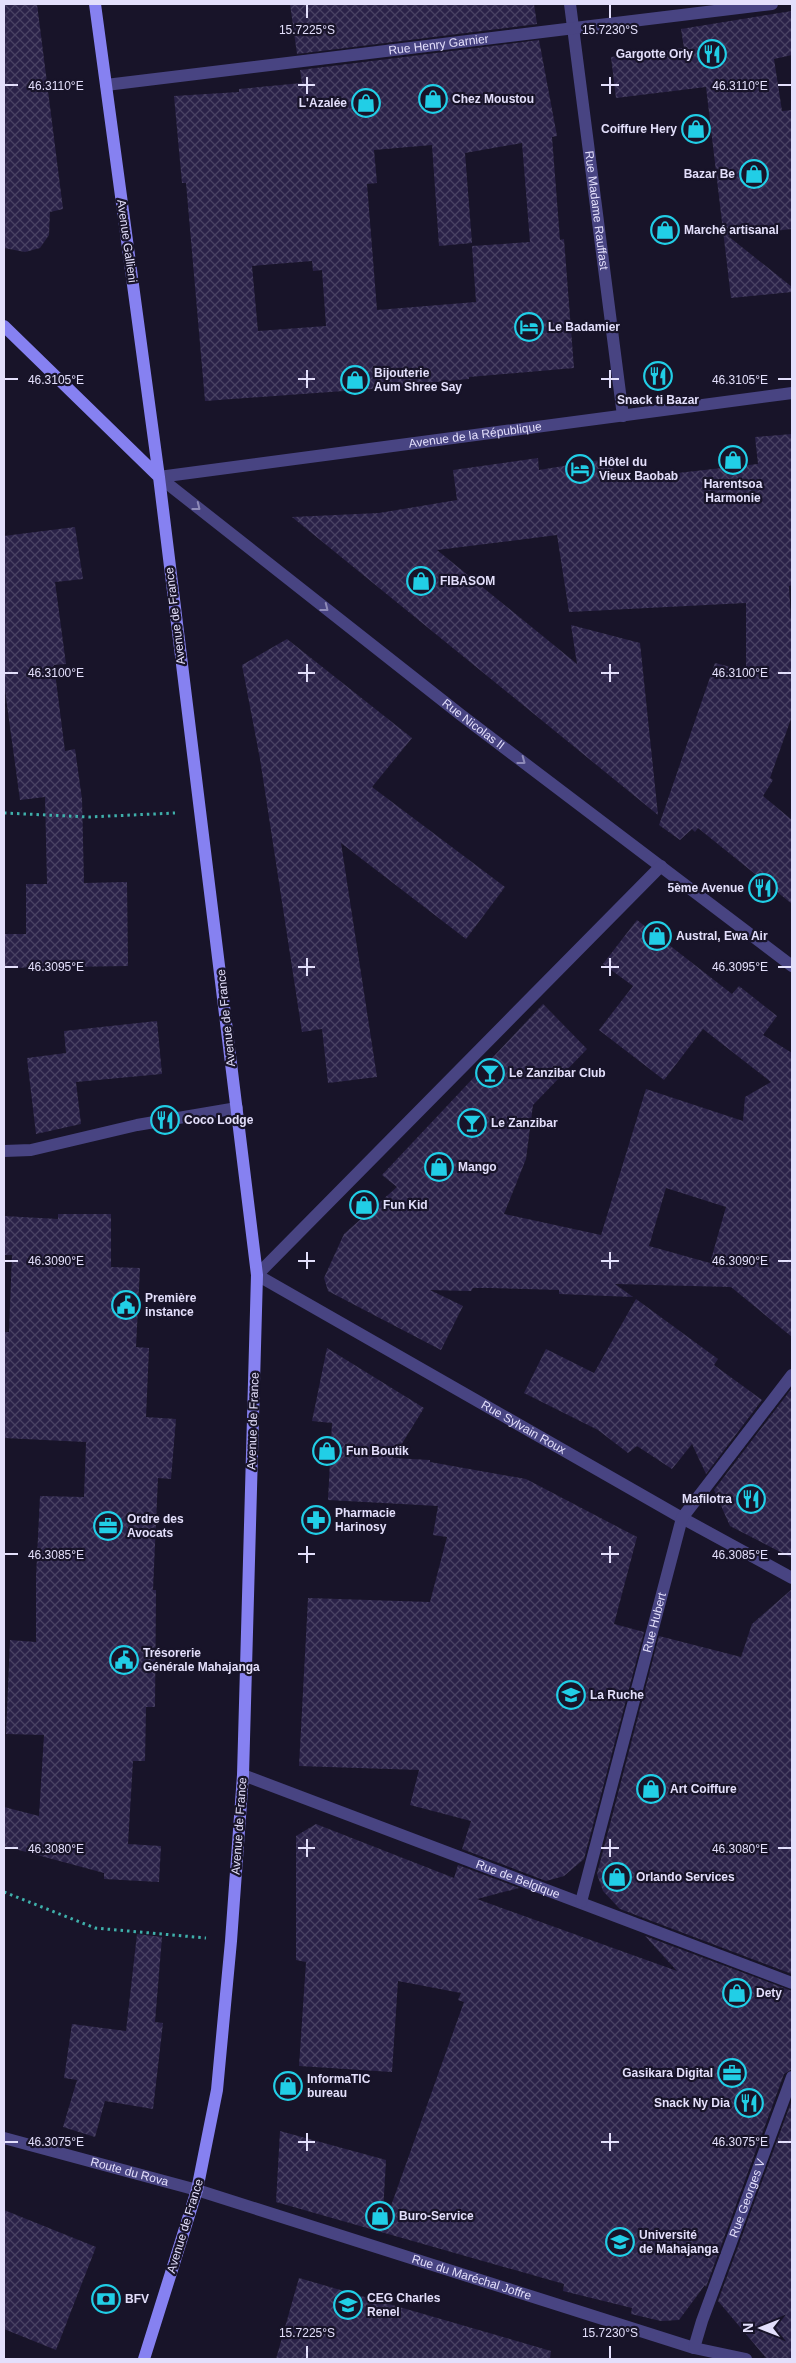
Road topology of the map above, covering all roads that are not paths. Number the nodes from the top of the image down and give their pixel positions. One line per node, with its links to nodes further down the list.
1 (95, 4): 5 (main road, Avenue Gallieni)
2 (570, 4): 4 (street, Rue Madame Rauffast)
3 (772, 4): 4 (street, Rue Henry Garnier)
4 (574, 28): 5 (street, Rue Henry Garnier); 8 (street, Rue Madame Rauffast)
5 (106, 85): 9 (main road, Avenue Gallieni)
6 (4, 326): 9 (main road)
7 (792, 393): 8 (street, Avenue de la République)
8 (623, 416): 9 (street, Avenue de la République)
9 (158, 477): 10 (street, Rue Nicolas II, one-way to 10); 12 (main road, Avenue de France)
10 (662, 866): 11 (street, Rue Nicolas II); 14 (street)
11 (792, 966)
12 (237, 1108): 13 (street); 14 (main road, Avenue de France)
13 (4, 1151)
14 (257, 1275): 16 (street, Rue Sylvain Roux); 18 (main road, Avenue de France)
15 (792, 1375): 16 (street, Rue Hubert)
16 (682, 1518): 17 (street, Rue Sylvain Roux); 19 (street, Rue Hubert)
17 (792, 1578)
18 (243, 1775): 19 (street, Rue de Belgique); 23 (main road, Avenue de France)
19 (581, 1902): 20 (street, Rue de Belgique)
20 (792, 1983)
21 (792, 2078): 24 (street, Rue Georges V)
22 (4, 2138): 23 (street, Route du Rova)
23 (197, 2190): 24 (street, Rue du Maréchal Joffre); 25 (main road, Avenue de France)
24 (694, 2348): 26 (street, Rue du Maréchal Joffre)
25 (144, 2359)
26 (746, 2359)

